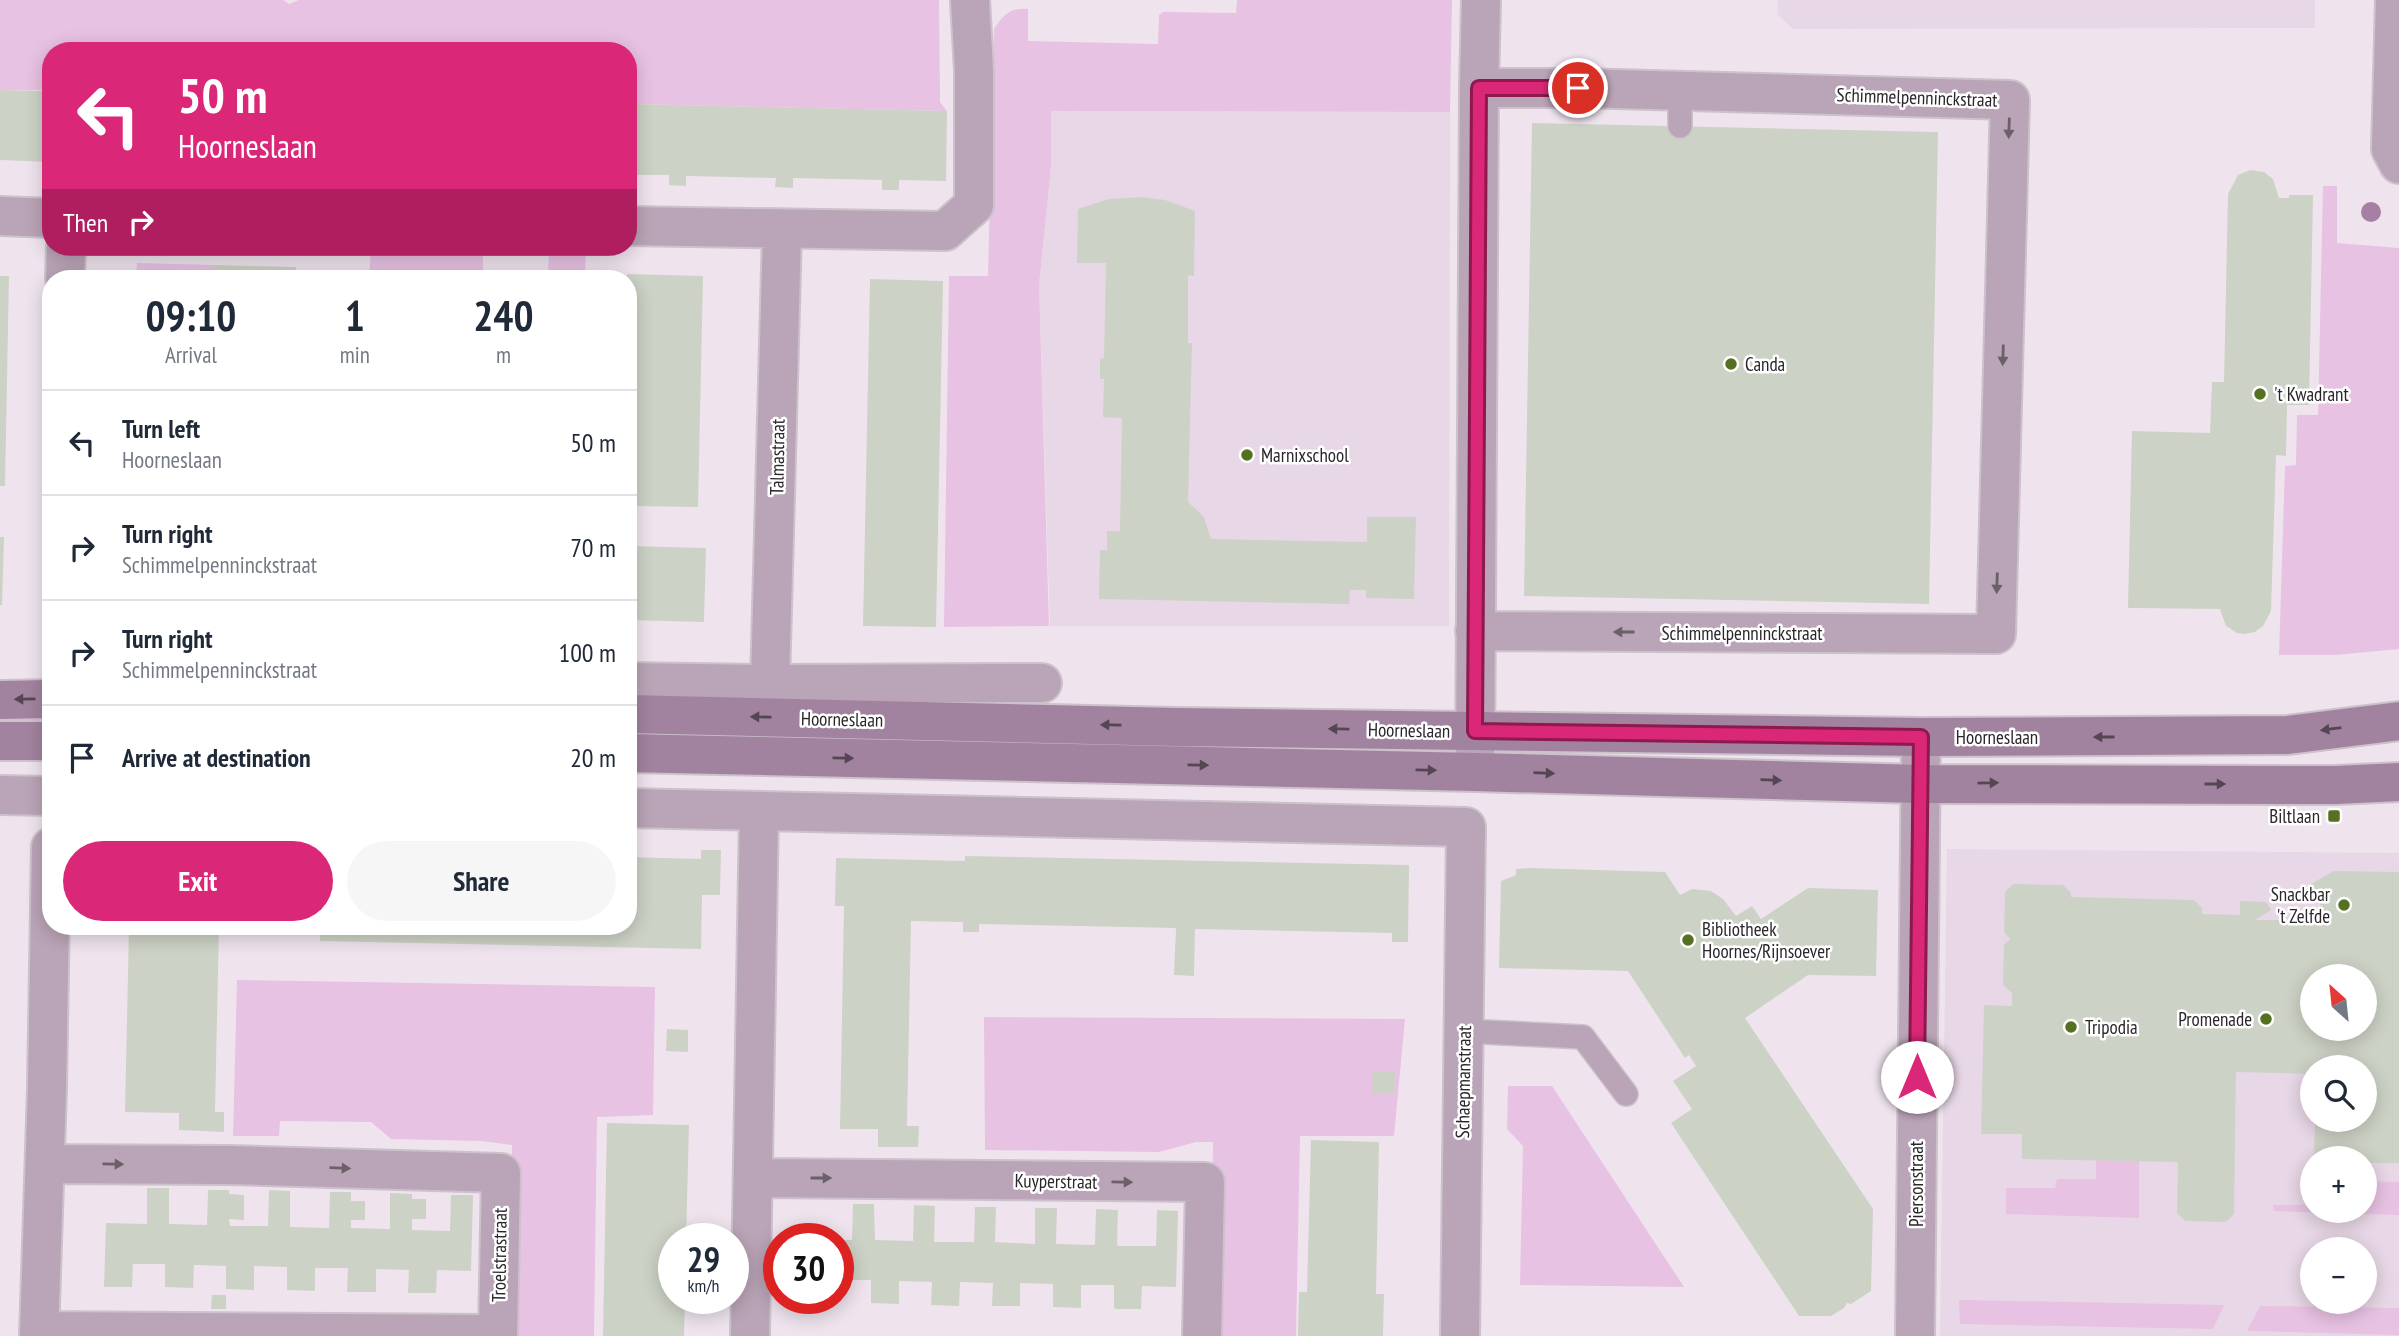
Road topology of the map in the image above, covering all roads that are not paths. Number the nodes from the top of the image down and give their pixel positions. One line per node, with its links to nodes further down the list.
1 (970, 0): 9 (street)
2 (1480, 0): 4 (street)
3 (2395, 0): 5 (street)
4 (1479, 88): 10 (street); 10 (street, Schimmelpenninckstraat, one-way to 10)
5 (2395, 156)
6 (0, 216): 7 (street)
7 (42, 218)
8 (637, 226): 9 (street)
9 (782, 230): 13 (street, Talmastraat)
10 (1475, 631): 18 (street)
11 (637, 682): 13 (street, Hoorneslaan)
12 (1042, 683): 13 (street, Hoorneslaan)
13 (770, 684)
14 (42, 699): 15 (street, one-way to 15)
15 (0, 700)
16 (637, 714): 18 (street, Hoorneslaan, one-way to 16)
17 (2399, 721): 19 (street, Hoorneslaan, one-way to 19)
18 (1475, 731): 19 (street, Hoorneslaan); 23 (street)
19 (1921, 737): 25 (street, Piersonstraat)
20 (0, 741): 21 (street)
21 (42, 741)
22 (637, 753): 23 (street, Hoorneslaan, one-way to 23)
23 (1475, 772): 25 (street, Hoorneslaan, one-way to 25)
24 (2399, 782): 25 (street, Hoorneslaan, one-way to 24)
25 (1919, 784): 39 (street, Piersonstraat)
26 (0, 795): 27 (street)
27 (42, 796)
28 (637, 808): 29 (street)
29 (760, 811): 31 (street, Schaepmanstraat); 34 (street)
30 (49, 935): 33 (street, Troelstrastraat)
31 (1464, 1031): 32 (lane); 38 (street, Schaepmanstraat)
32 (1626, 1094)
33 (45, 1164): 35 (street, Troelstrastraat); 35 (street, Troelstrastraat, one-way to 35)
34 (753, 1178): 36 (street); 37 (street, Kuyperstraat, one-way to 37)
35 (39, 1334)
36 (750, 1336)
37 (1202, 1336)
38 (1460, 1336)
39 (1915, 1336)

